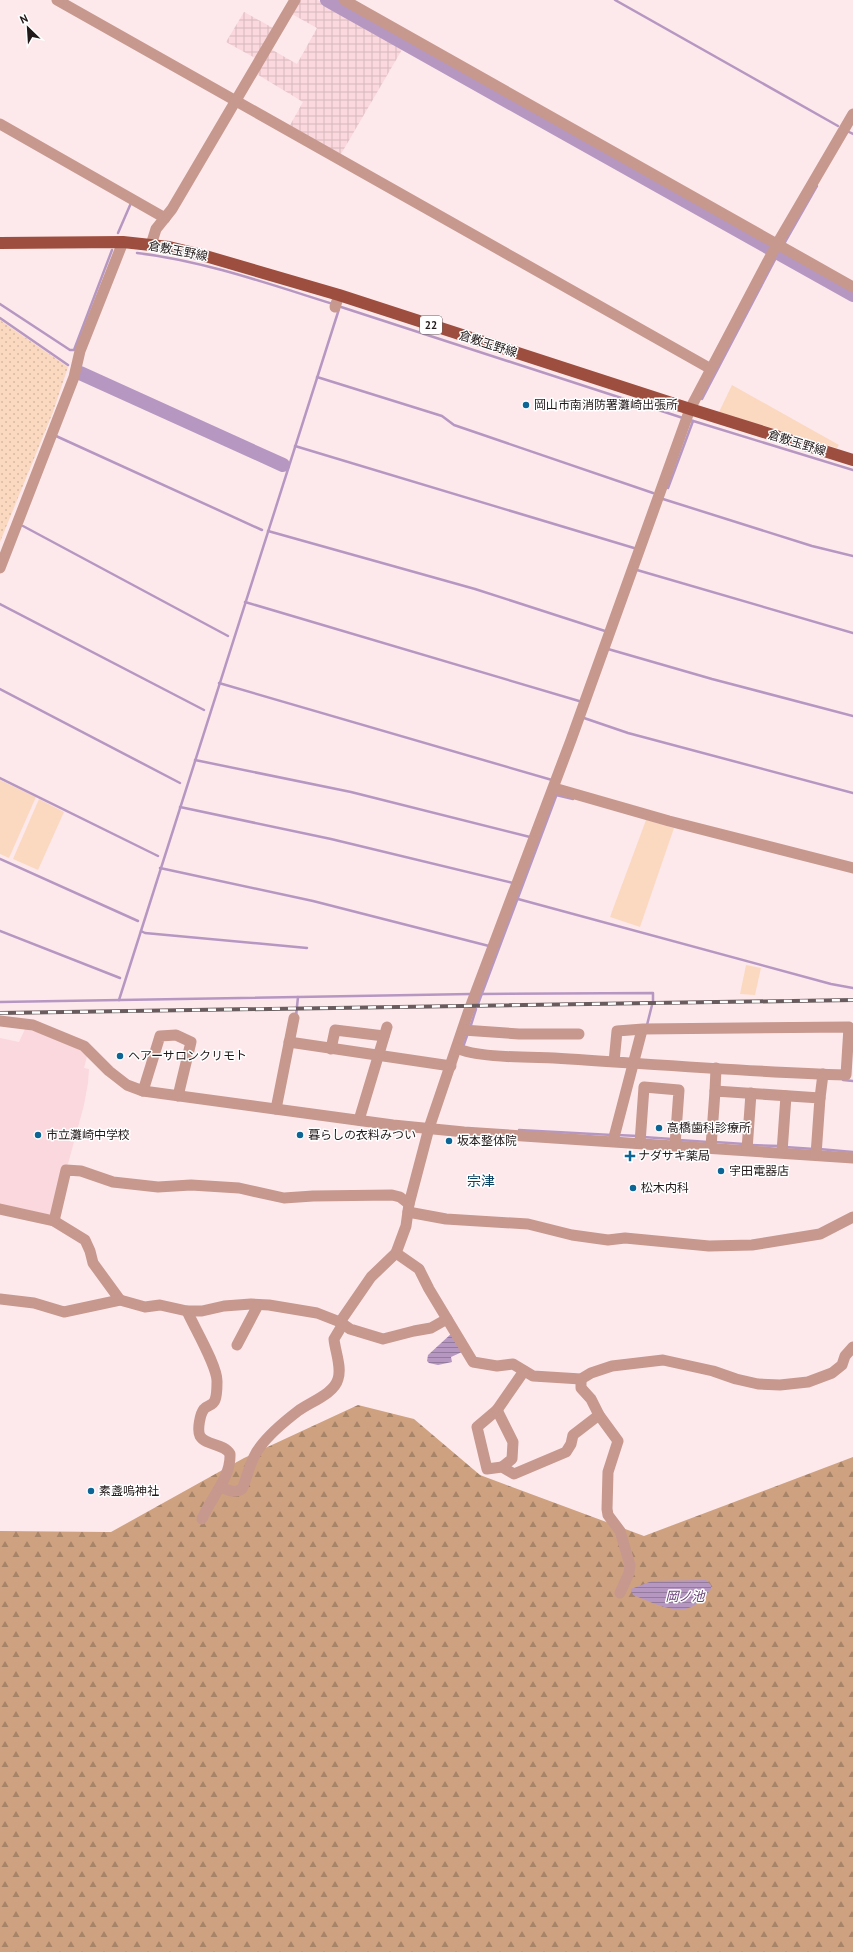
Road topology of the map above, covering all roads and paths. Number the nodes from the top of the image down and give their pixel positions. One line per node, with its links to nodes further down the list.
1 (57, 0): 6 (street)
2 (295, 0): 5 (street)
3 (344, 0): 13 (street)
4 (252, 58): 5 (street)
5 (248, 71): 6 (street)
6 (232, 98): 9 (street); 15 (street)
7 (853, 114): 13 (street)
8 (0, 124): 9 (street)
9 (163, 217): 12 (street)
10 (0, 242): 11 (main road, 倉敷玉野線 / 22)
11 (122, 242): 12 (main road, 倉敷玉野線 / 22); 18 (street)
12 (151, 245): 16 (main road, 倉敷玉野線 / 22)
13 (777, 248): 14 (street); 15 (street)
14 (853, 287)
15 (711, 369): 16 (street)
16 (688, 416): 17 (main road, 倉敷玉野線 / 22); 19 (street)
17 (853, 460)
18 (0, 568)
19 (557, 788): 20 (street); 24 (street)
20 (853, 868)
21 (294, 1018): 26 (street)
22 (0, 1021): 36 (street)
23 (645, 1027): 30 (street); 31 (street); 34 (street)
24 (467, 1031): 25 (street); 28 (street)
25 (579, 1034)
26 (289, 1042): 27 (street); 42 (street)
27 (331, 1048): 29 (street); 29 (street)
28 (460, 1050): 30 (street); 32 (street)
29 (378, 1056): 32 (street); 43 (street)
30 (614, 1062): 31 (street)
31 (636, 1063): 33 (street); 45 (street)
32 (451, 1066): 44 (street)
33 (716, 1071): 35 (street); 37 (street)
34 (849, 1075): 35 (street)
35 (822, 1078): 41 (street)
36 (144, 1091): 39 (street); 39 (street)
37 (715, 1091): 38 (street); 48 (street)
38 (751, 1093): 40 (street); 49 (street)
39 (178, 1096): 42 (street)
40 (786, 1096): 41 (street); 50 (street)
41 (820, 1098): 51 (street)
42 (276, 1109): 43 (street)
43 (359, 1120): 44 (street)
44 (429, 1128): 45 (street); 53 (street)
45 (614, 1137): 46 (street)
46 (640, 1139): 47 (street); 47 (street)
47 (675, 1141): 48 (street)
48 (712, 1143): 49 (street)
49 (747, 1146): 50 (street)
50 (782, 1148): 51 (street)
51 (816, 1151): 52 (street)
52 (853, 1158)
53 (409, 1208): 55 (street); 56 (street); 57 (street)
54 (0, 1209): 56 (street)
55 (853, 1217)
56 (54, 1221): 59 (street)
57 (396, 1253): 62 (street); 63 (street)
58 (0, 1299): 59 (street)
59 (120, 1300): 61 (street)
60 (258, 1305): 61 (street); 63 (street); 64 (street)
61 (187, 1311): 71 (street)
62 (448, 1319): 63 (street); 66 (street)
63 (341, 1323): 71 (street)
64 (237, 1345)
65 (853, 1347): 67 (street)
66 (524, 1371): 67 (street); 68 (street)
67 (581, 1379): 69 (street)
68 (497, 1410): 70 (street); 70 (street)
69 (599, 1415): 70 (street); 73 (street)
70 (502, 1467)
71 (220, 1486): 72 (street)
72 (202, 1519)
73 (620, 1593)

